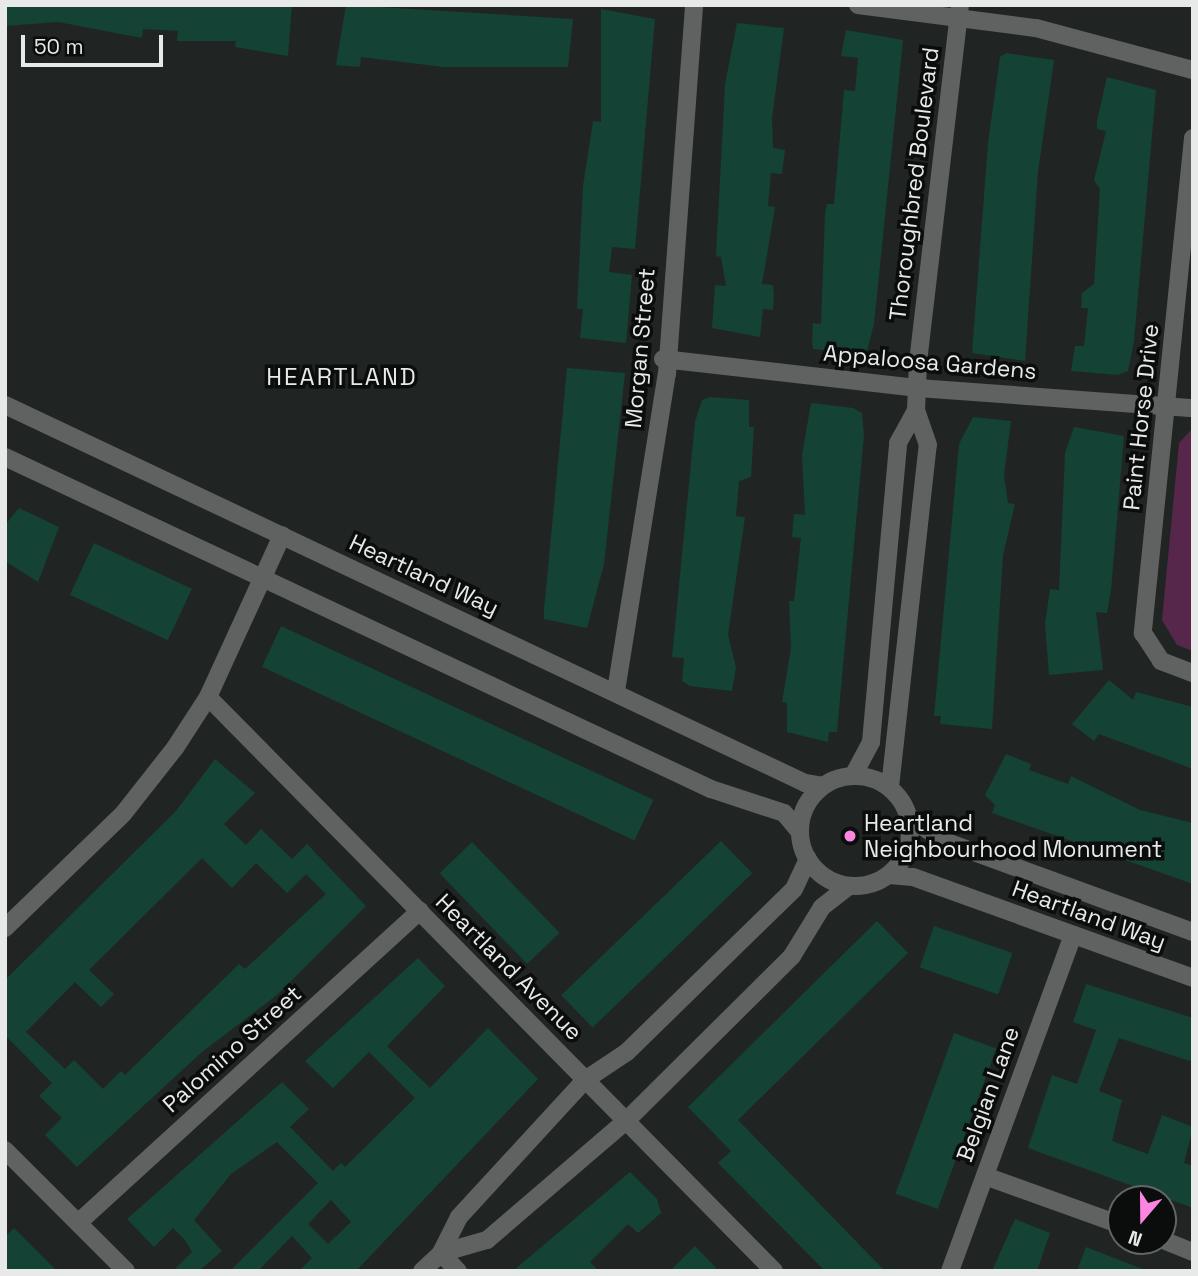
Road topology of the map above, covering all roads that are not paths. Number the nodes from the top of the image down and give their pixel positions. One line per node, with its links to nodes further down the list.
1 (694, 5): 6 (street, Morgan Street)
2 (858, 5): 3 (street)
3 (959, 10): 4 (street); 7 (street, Thoroughbred Boulevard)
4 (1193, 70)
5 (1193, 138): 9 (street, Paint Horse Drive)
6 (663, 359): 7 (street, Appaloosa Gardens); 16 (street, Morgan Street)
7 (918, 388): 9 (street, Appaloosa Gardens); 11 (street, Thoroughbred Boulevard)
8 (5, 405): 13 (street, Heartland Way)
9 (1167, 405): 10 (street, Appaloosa Gardens); 15 (street, Paint Horse Drive)
10 (1193, 408)
11 (916, 411): 18 (street, Thoroughbred Boulevard); 20 (street, Thoroughbred Boulevard)
12 (5, 457): 14 (street)
13 (282, 535): 14 (street); 16 (street, Heartland Way)
14 (263, 577): 17 (street); 22 (street)
15 (1193, 673)
16 (616, 691): 19 (street, Heartland Way)
17 (208, 697): 26 (street, Heartland Avenue); 27 (street)
18 (853, 776): 19 (street); 20 (street)
19 (823, 786): 22 (street)
20 (890, 787): 21 (street)
21 (909, 817): 24 (street); 28 (street, Heartland Way)
22 (800, 832): 23 (street)
23 (808, 859): 25 (street); 31 (street)
24 (889, 875): 25 (street); 29 (street, Heartland Way)
25 (849, 886): 32 (street)
26 (420, 911): 31 (street, Heartland Avenue); 36 (street, Palomino Street)
27 (5, 928)
28 (1193, 932)
29 (1073, 935): 30 (street, Heartland Way); 34 (street, Belgian Lane)
30 (1193, 978)
31 (585, 1080): 32 (street, Heartland Avenue); 37 (street)
32 (626, 1121): 37 (street); 41 (street, Heartland Avenue)
33 (5, 1150): 36 (street)
34 (985, 1176): 35 (street); 42 (street, Belgian Lane)
35 (1107, 1220)
36 (78, 1223): 38 (street)
37 (441, 1253): 39 (street); 40 (street)
38 (127, 1271)
39 (422, 1271)
40 (458, 1271)
41 (774, 1271)
42 (950, 1271)

